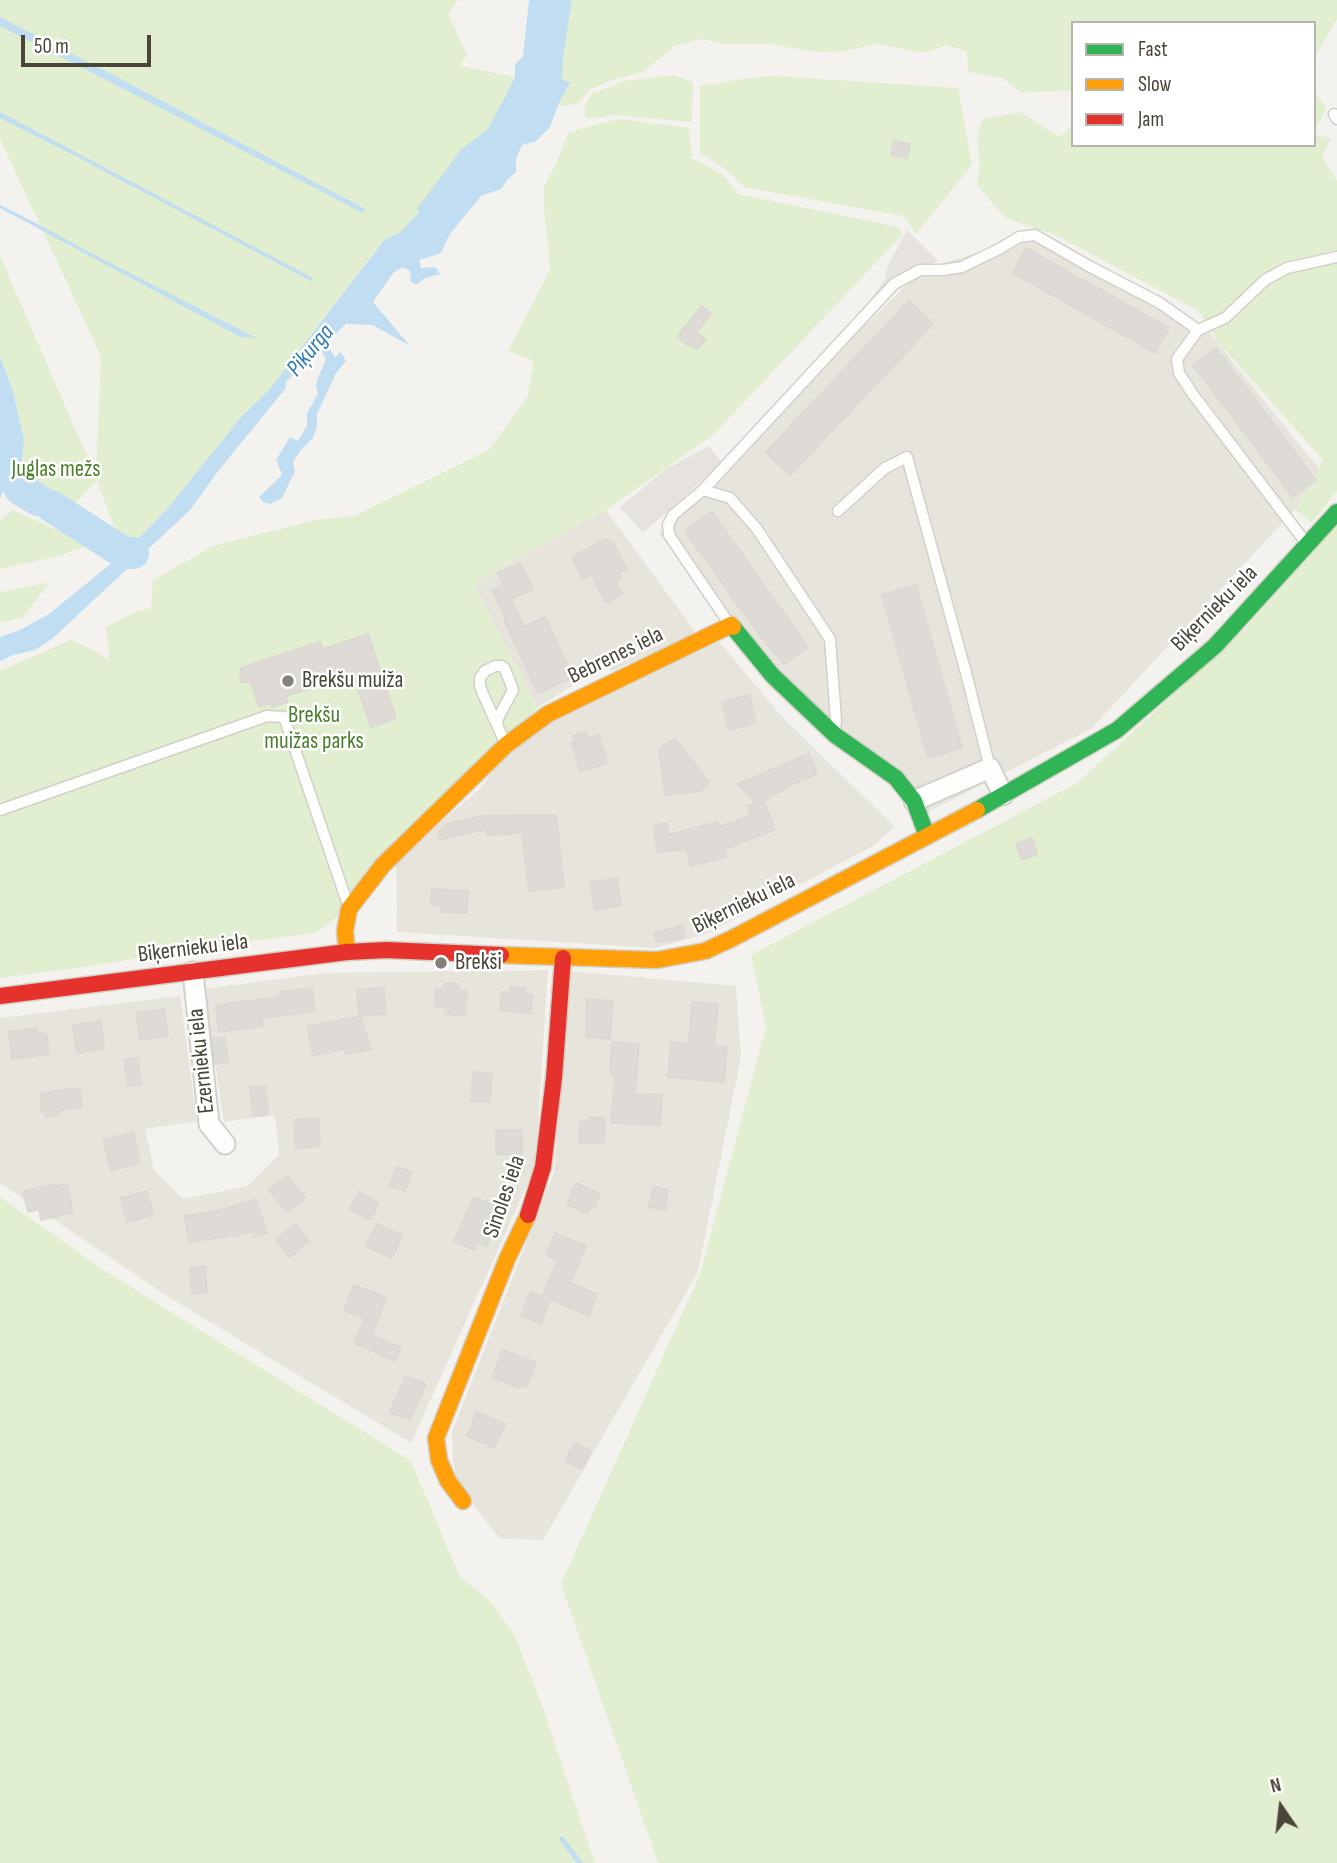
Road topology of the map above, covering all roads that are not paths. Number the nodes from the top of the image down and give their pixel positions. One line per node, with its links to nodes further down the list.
1 (1337, 257): 2 (lane)
2 (1198, 330): 3 (lane); 6 (lane)
3 (703, 490): 7 (lane); 9 (lane)
4 (838, 511): 11 (lane)
5 (1337, 512): 6 (main road, Biķernieku iela)
6 (1307, 545): 12 (main road, Biķernieku iela)
7 (731, 625): 9 (main road); 10 (main road, Bebrenes iela)
8 (498, 727): 8 (lane); 10 (lane)
9 (835, 735): 13 (main road)
10 (506, 745): 16 (main road, Bebrenes iela)
11 (990, 768): 12 (street); 13 (street)
12 (1003, 795): 15 (main road, Biķernieku iela)
13 (914, 801): 15 (main road)
14 (0, 810): 16 (lane)
15 (927, 836): 18 (main road, Biķernieku iela)
16 (349, 909): 17 (main road)
17 (347, 952): 18 (main road, Biķernieku iela); 19 (main road, Biķernieku iela)
18 (562, 958): 22 (main road, Sinoles iela)
19 (193, 972): 20 (main road, Biķernieku iela); 21 (street, Ezernieku iela)
20 (0, 996)
21 (225, 1143)
22 (463, 1501)

